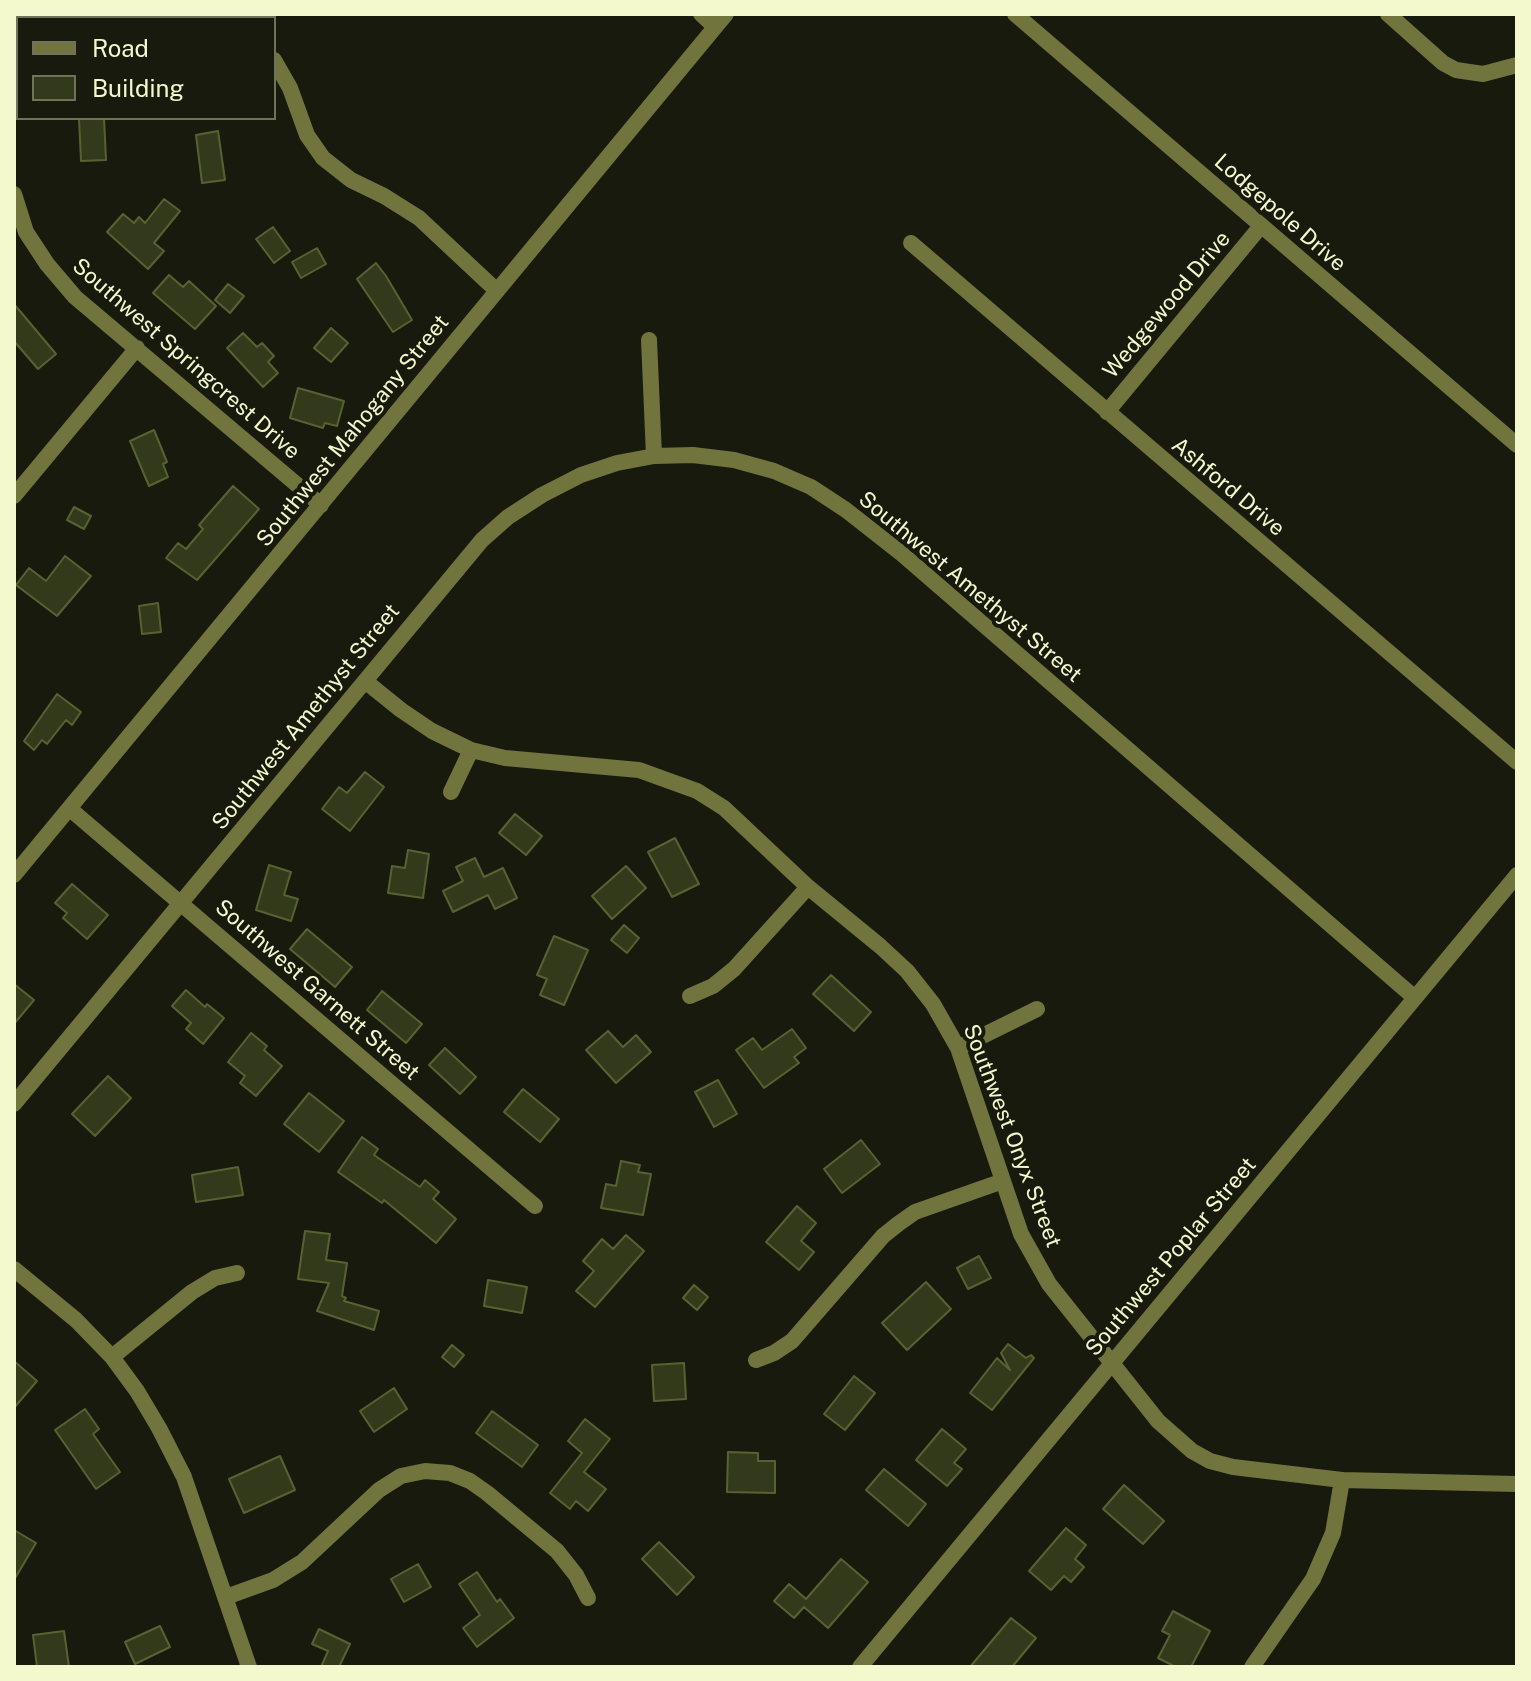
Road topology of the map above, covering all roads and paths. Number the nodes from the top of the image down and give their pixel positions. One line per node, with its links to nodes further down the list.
1 (701, 14): 4 (street)
2 (1015, 14): 8 (street, Lodgepole Drive)
3 (1388, 14): 6 (street)
4 (721, 20): 10 (street, Southwest Mahogany Street)
5 (276, 64): 10 (street)
6 (1517, 65)
7 (14, 194): 12 (street, Southwest Springcrest Drive)
8 (1261, 226): 13 (street, Wedgewood Drive); 14 (street, Lodgepole Drive)
9 (911, 243): 13 (street, Ashford Drive)
10 (497, 291): 17 (street, Southwest Mahogany Street)
11 (649, 340): 15 (street)
12 (137, 348): 16 (street); 17 (street, Southwest Springcrest Drive)
13 (1107, 412): 20 (street, Ashford Drive)
14 (1517, 445)
15 (654, 456): 18 (street, Southwest Amethyst Street); 28 (street, Southwest Amethyst Street)
16 (14, 496)
17 (321, 505): 22 (street, Southwest Mahogany Street)
18 (365, 681): 19 (street, Southwest Onyx Street); 26 (street, Southwest Amethyst Street)
19 (471, 750): 21 (street); 25 (street, Southwest Onyx Street)
20 (1517, 762)
21 (451, 792)
22 (70, 809): 23 (street, Southwest Mahogany Street); 26 (street, Southwest Garnett Street)
23 (14, 875)
24 (1517, 875): 28 (street, Southwest Poplar Street)
25 (808, 887): 27 (street); 30 (street, Southwest Onyx Street)
26 (181, 903): 31 (street, Southwest Amethyst Street); 33 (street, Southwest Garnett Street)
27 (690, 996)
28 (1415, 998): 38 (street, Southwest Poplar Street)
29 (1037, 1009): 30 (street)
30 (958, 1048): 32 (street, Southwest Onyx Street)
31 (14, 1104)
32 (1003, 1181): 37 (street); 38 (street, Southwest Onyx Street)
33 (535, 1206)
34 (14, 1269): 36 (street)
35 (237, 1273): 36 (street)
36 (112, 1357): 41 (street)
37 (756, 1360)
38 (1111, 1364): 39 (street, Southwest Onyx Street); 44 (street, Southwest Poplar Street)
39 (1342, 1480): 40 (street, Southwest Onyx Street); 45 (street)
40 (1517, 1484)
41 (226, 1597): 42 (street); 43 (street)
42 (588, 1598)
43 (249, 1667)
44 (860, 1667)
45 (1252, 1667)

